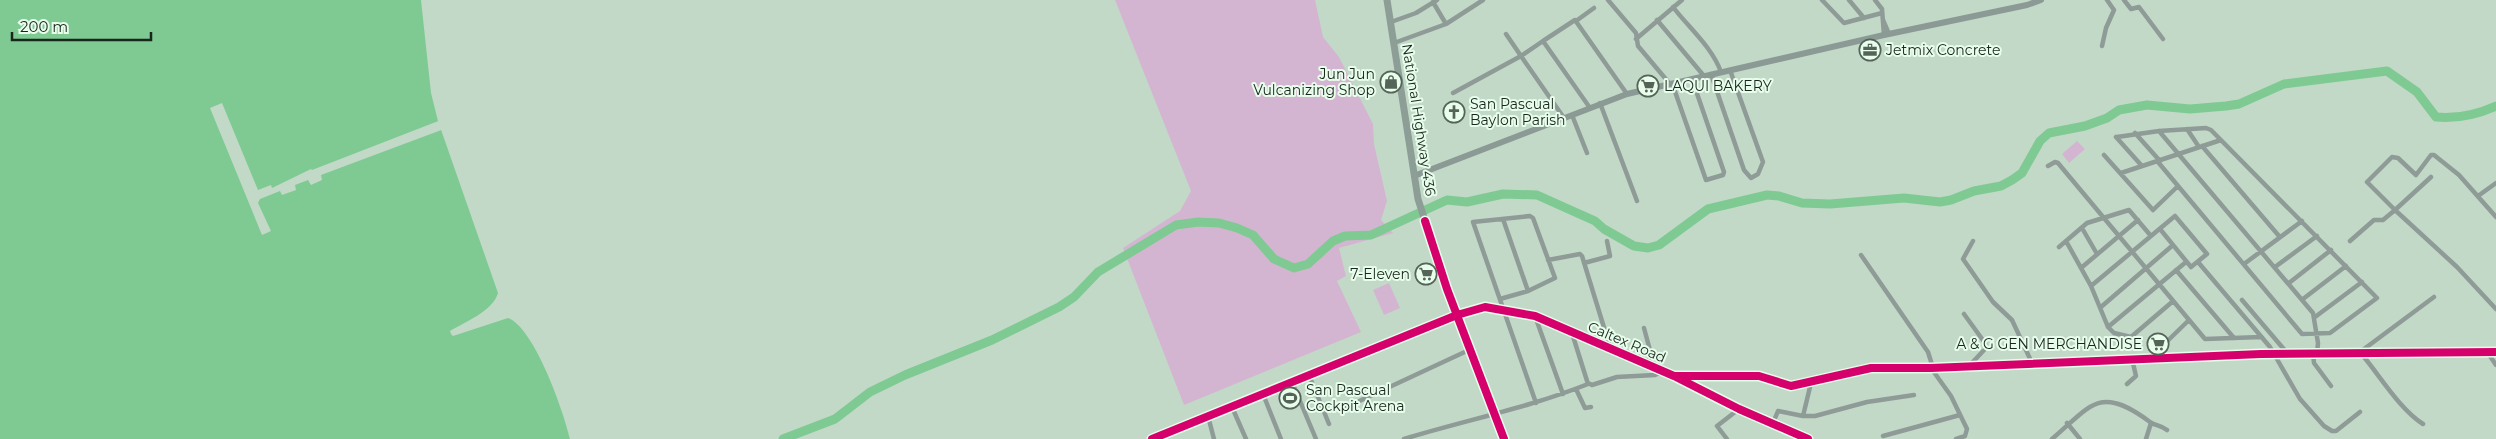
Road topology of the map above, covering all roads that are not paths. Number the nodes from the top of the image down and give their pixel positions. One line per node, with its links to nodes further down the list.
1 (1387, 0): 18 (main road, National Highway 436)
2 (1483, 0): 19 (street)
3 (1608, 0): 22 (street)
4 (1682, 0): 12 (street)
5 (1822, 0): 15 (street)
6 (1849, 0): 15 (street)
7 (1875, 0): 14 (street)
8 (2041, 0): 21 (street)
9 (2106, 0): 26 (street)
10 (2124, 0): 23 (street)
11 (1435, 1): 18 (street); 19 (street)
12 (1673, 7): 16 (street); 29 (street)
13 (1594, 8): 17 (street)
14 (1882, 13): 15 (street); 21 (street)
15 (1864, 18)
16 (1657, 20): 22 (street); 31 (street)
17 (1576, 21): 24 (street); 35 (street)
18 (1391, 22): 25 (main road, National Highway 436)
19 (1446, 24): 25 (street)
20 (1506, 34): 27 (street)
21 (1886, 34): 28 (street)
22 (1636, 38): 33 (street)
23 (2163, 39)
24 (1543, 41): 27 (street); 37 (street)
25 (1394, 44): 52 (main road, National Highway 436)
26 (2102, 46)
27 (1521, 56): 34 (street); 39 (street)
28 (1730, 70): 29 (street); 30 (street)
29 (1721, 72): 30 (street)
30 (1711, 74): 31 (street)
31 (1704, 76): 32 (street)
32 (1692, 79): 33 (street); 33 (street)
33 (1671, 83): 35 (street)
34 (1453, 93)
35 (1627, 94): 36 (street)
36 (1600, 103): 37 (street); 57 (street)
37 (1590, 108): 38 (street)
38 (1572, 115): 39 (street); 45 (street)
39 (1564, 118): 52 (street)
40 (2186, 129): 41 (street); 43 (street); 44 (street)
41 (2159, 131): 42 (street); 47 (street)
42 (2136, 133): 48 (street); 50 (street)
43 (2221, 140): 44 (street); 63 (street)
44 (2201, 147): 47 (street); 68 (street)
45 (1587, 153)
46 (2104, 154): 51 (street)
47 (2180, 154): 48 (street); 77 (street)
48 (2159, 161): 50 (street); 55 (street)
49 (2048, 166): 60 (street)
50 (2142, 166): 51 (street)
51 (2121, 173): 55 (street)
52 (1414, 176): 105 (main road, National Highway 436)
53 (2431, 177): 58 (street)
54 (2496, 183): 56 (street)
55 (2178, 187): 85 (street)
56 (2478, 196): 58 (street); 61 (street)
57 (1637, 201)
58 (2395, 210): 73 (street); 103 (street)
59 (1503, 218): 81 (street); 95 (street); 97 (street)
60 (2104, 218): 62 (street); 64 (street); 66 (street)
61 (2496, 218)
62 (2138, 220): 66 (street); 67 (street)
63 (2302, 221): 68 (street); 69 (street)
64 (2082, 228): 72 (street); 79 (street)
65 (2160, 229): 67 (street); 74 (street); 83 (street)
66 (2117, 236): 78 (street); 79 (street)
67 (2151, 236): 78 (street)
68 (2279, 236): 77 (street)
69 (2317, 236): 76 (street); 87 (street)
70 (1607, 241): 84 (street)
71 (1974, 241): 125 (street)
72 (2066, 241): 75 (street); 88 (street)
73 (2350, 241)
74 (2172, 245): 82 (street); 89 (street)
75 (2059, 247)
76 (2331, 250): 86 (street); 92 (street)
77 (2261, 251): 85 (street); 87 (street)
78 (2131, 253): 89 (street); 94 (street)
79 (2097, 254): 88 (street)
80 (1861, 255): 129 (street)
81 (1548, 260): 84 (street); 95 (street)
82 (2186, 262): 83 (street); 90 (street)
83 (2198, 262): 114 (street)
84 (1584, 264): 115 (street)
85 (2244, 264): 112 (street)
86 (2346, 266): 91 (street); 99 (street)
87 (2275, 267): 92 (street)
88 (2081, 268): 94 (street)
89 (2145, 269): 93 (street); 101 (street)
90 (2176, 270): 93 (street); 113 (street)
91 (2362, 282): 107 (street); 112 (street)
92 (2288, 283): 99 (street)
93 (2159, 285): 100 (street); 109 (street)
94 (2091, 286): 101 (street)
95 (1528, 291): 97 (street)
96 (2434, 296): 118 (street)
97 (1500, 299): 102 (street)
98 (2242, 300): 121 (street)
99 (2303, 300): 107 (street)
100 (2172, 302): 108 (street); 109 (street)
101 (2100, 307): 109 (street)
102 (1504, 309): 105 (street, Caltex Road); 106 (street, Caltex Road); 142 (street)
103 (2496, 309)
104 (1964, 314): 127 (street)
105 (1457, 315): 116 (main road, National Highway 436); 131 (street)
106 (1535, 316): 111 (street, Caltex Road); 140 (street)
107 (2315, 317): 112 (street)
108 (2188, 321): 113 (street); 123 (street)
109 (2108, 327)
110 (1644, 328): 126 (street)
111 (1572, 332): 115 (street, Caltex Road); 134 (street)
112 (2317, 333): 122 (street)
113 (2234, 338): 114 (street)
114 (2261, 338): 120 (street)
115 (1610, 347): 126 (street, Caltex Road)
116 (1470, 350): 146 (street); 150 (main road, National Highway 436)
117 (2496, 352): 119 (street)
118 (2361, 353): 119 (street); 122 (street); 156 (street)
119 (2488, 353): 128 (street)
120 (2274, 354): 121 (street); 123 (street); 147 (street)
121 (2288, 354): 122 (street)
122 (2315, 354): 136 (street)
123 (2150, 358): 124 (street)
124 (2132, 359): 125 (street); 135 (street)
125 (2032, 363): 127 (street)
126 (1647, 364): 130 (street, Caltex Road)
127 (1970, 365): 129 (street)
128 (2496, 365)
129 (1932, 368): 132 (street); 148 (street)
130 (1664, 371): 132 (street, Caltex Road); 134 (street)
131 (1309, 375): 133 (street); 154 (street)
132 (1674, 376): 145 (street, Caltex Road)
133 (1292, 382): 139 (street); 164 (street)
134 (1588, 383): 138 (street)
135 (2127, 384)
136 (2331, 386)
137 (1810, 387): 151 (street)
138 (1576, 389): 140 (street); 144 (street)
139 (1263, 394): 143 (street); 163 (street)
140 (1563, 394): 142 (street)
141 (1914, 395): 151 (street)
142 (1536, 403): 150 (street)
143 (1232, 407): 149 (street); 162 (street)
144 (1592, 407)
145 (1739, 409): 155 (street, Caltex Road); 167 (street)
146 (1340, 410)
147 (2360, 412)
148 (1960, 414): 158 (street); 159 (street)
149 (1208, 416): 160 (street); 161 (street)
150 (1495, 416): 165 (street); 166 (main road, National Highway 436)
151 (1803, 416): 155 (street)
152 (2067, 423): 153 (street); 170 (street); 171 (street)
153 (2151, 423): 157 (street); 172 (street)
154 (1329, 424)
155 (1773, 424): 168 (street, Caltex Road)
156 (2424, 424)
157 (2167, 430)
158 (1883, 436)
159 (1966, 437): 169 (street)
160 (1152, 439)
161 (1214, 439)
162 (1246, 439)
163 (1280, 439)
164 (1316, 439)
165 (1404, 439)
166 (1504, 439)
167 (1727, 439)
168 (1808, 439)
169 (1956, 439)
170 (2052, 439)
171 (2080, 439)
172 (2146, 439)

